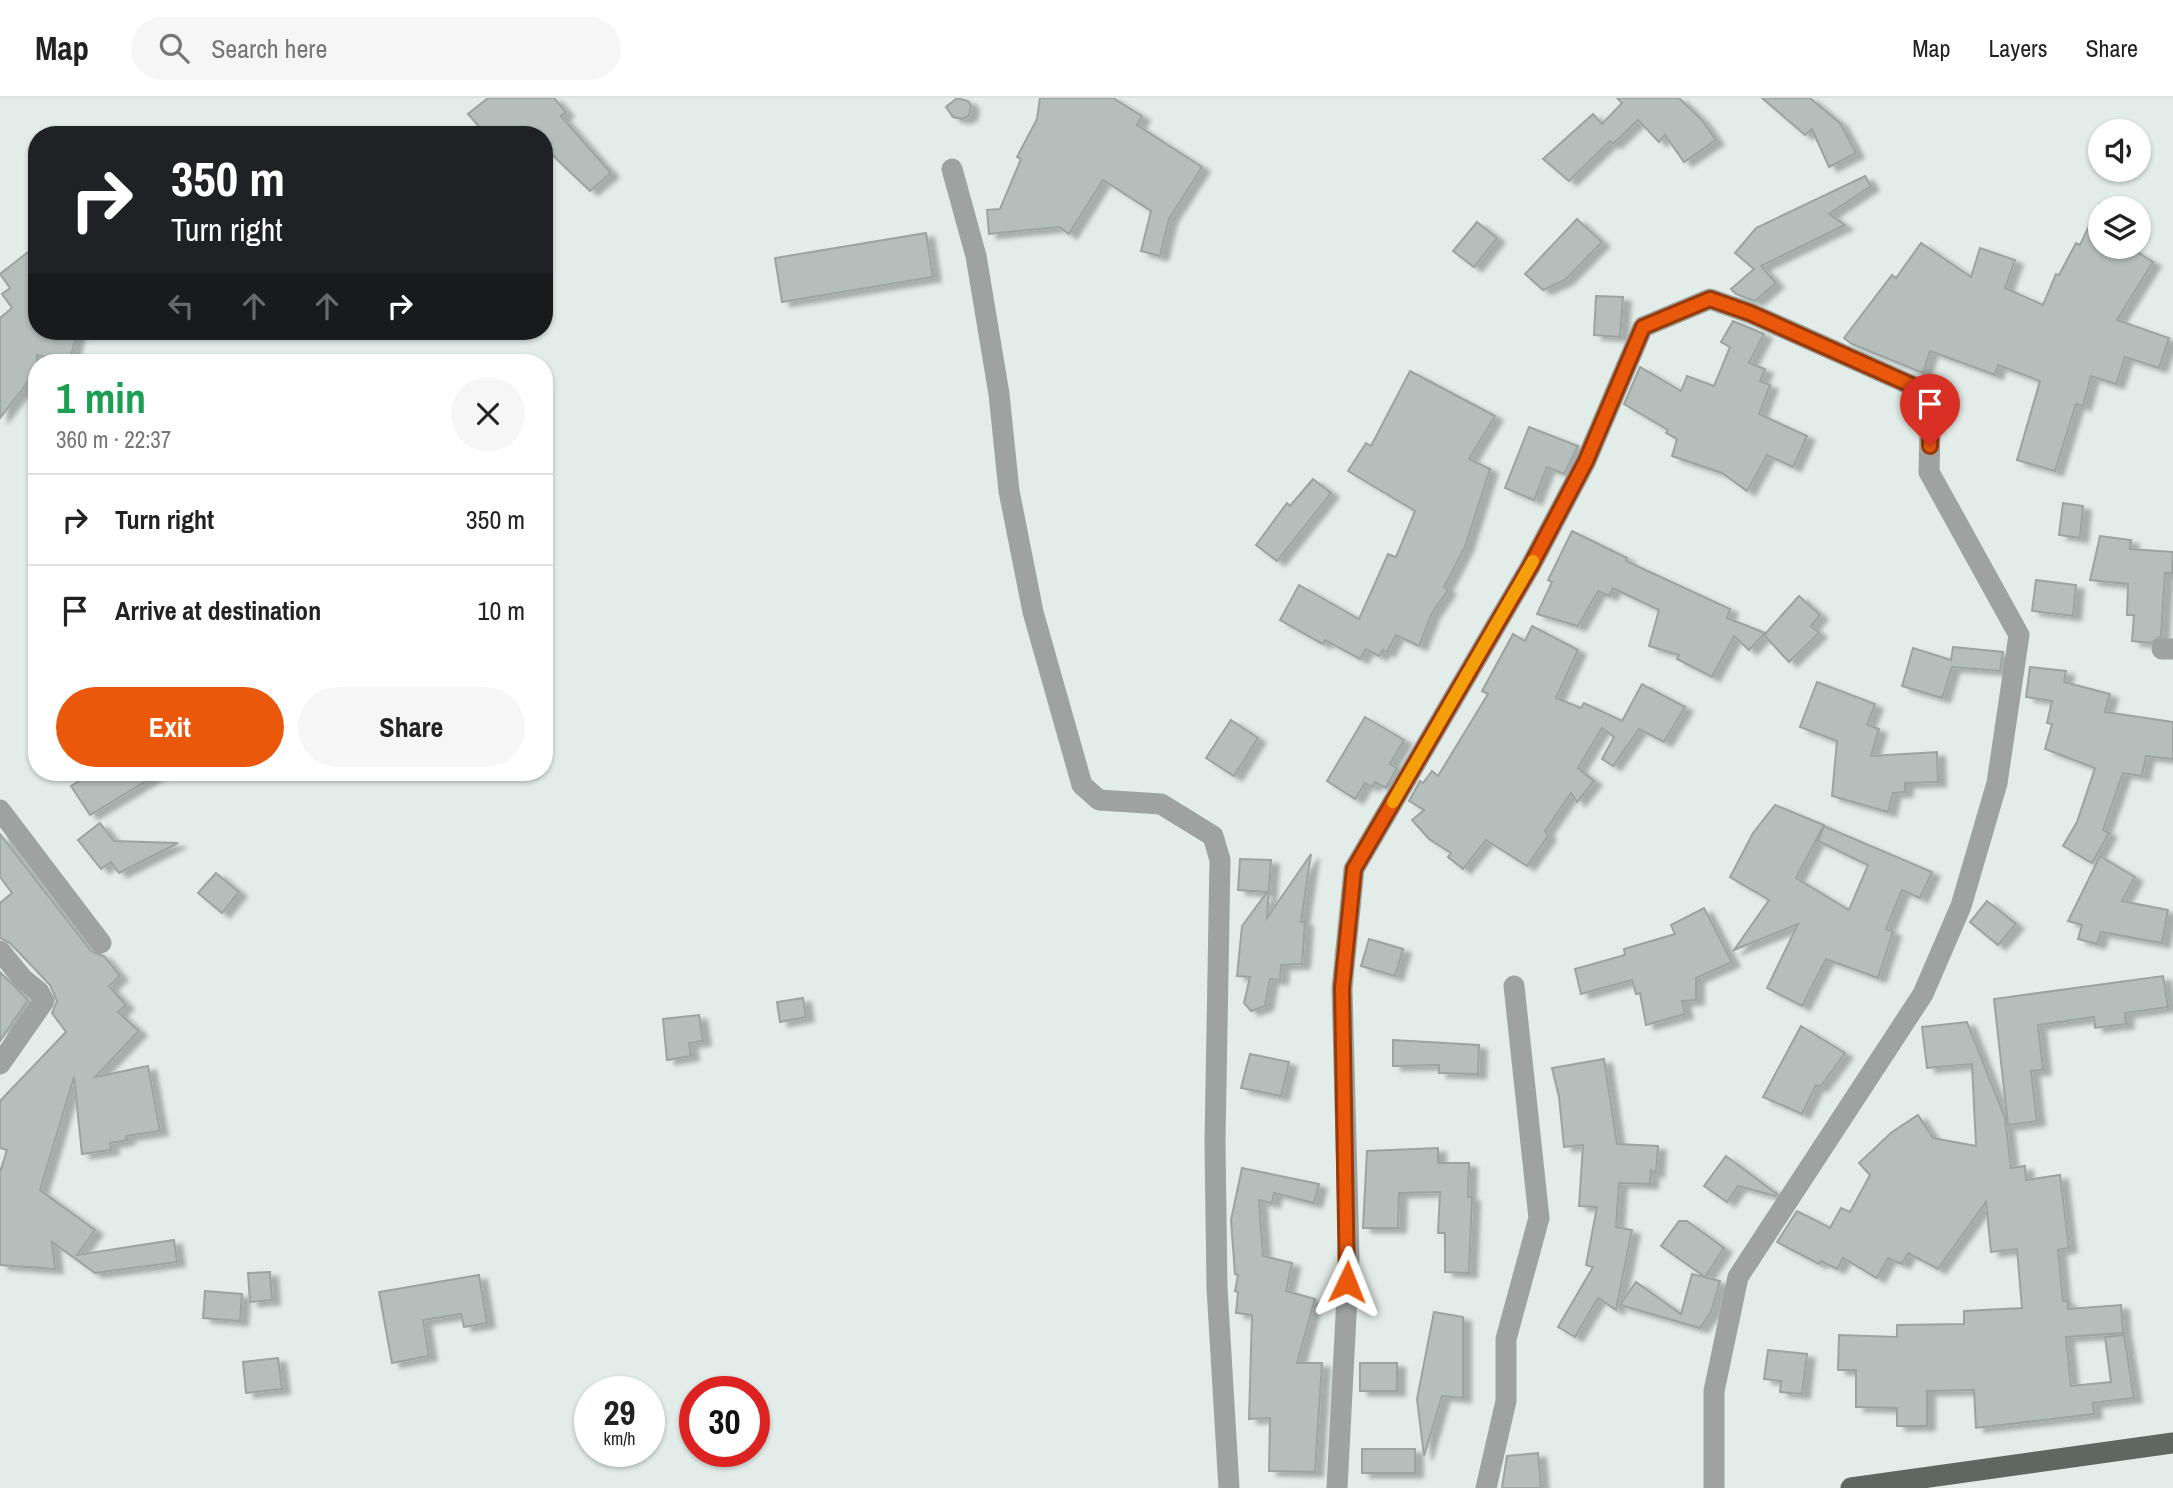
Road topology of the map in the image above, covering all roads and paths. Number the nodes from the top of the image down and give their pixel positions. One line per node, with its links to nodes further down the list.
1 (952, 169): 9 (street)
2 (0, 810): 3 (street)
3 (101, 943)
4 (0, 951): 6 (street)
5 (1514, 986): 11 (street)
6 (0, 1064)
7 (2173, 1443): 8 (main road)
8 (1965, 1480): 13 (main road)
9 (1229, 1488)
10 (1337, 1488): 12 (street)
11 (1486, 1488)
12 (1714, 1488)
13 (1851, 1488)

